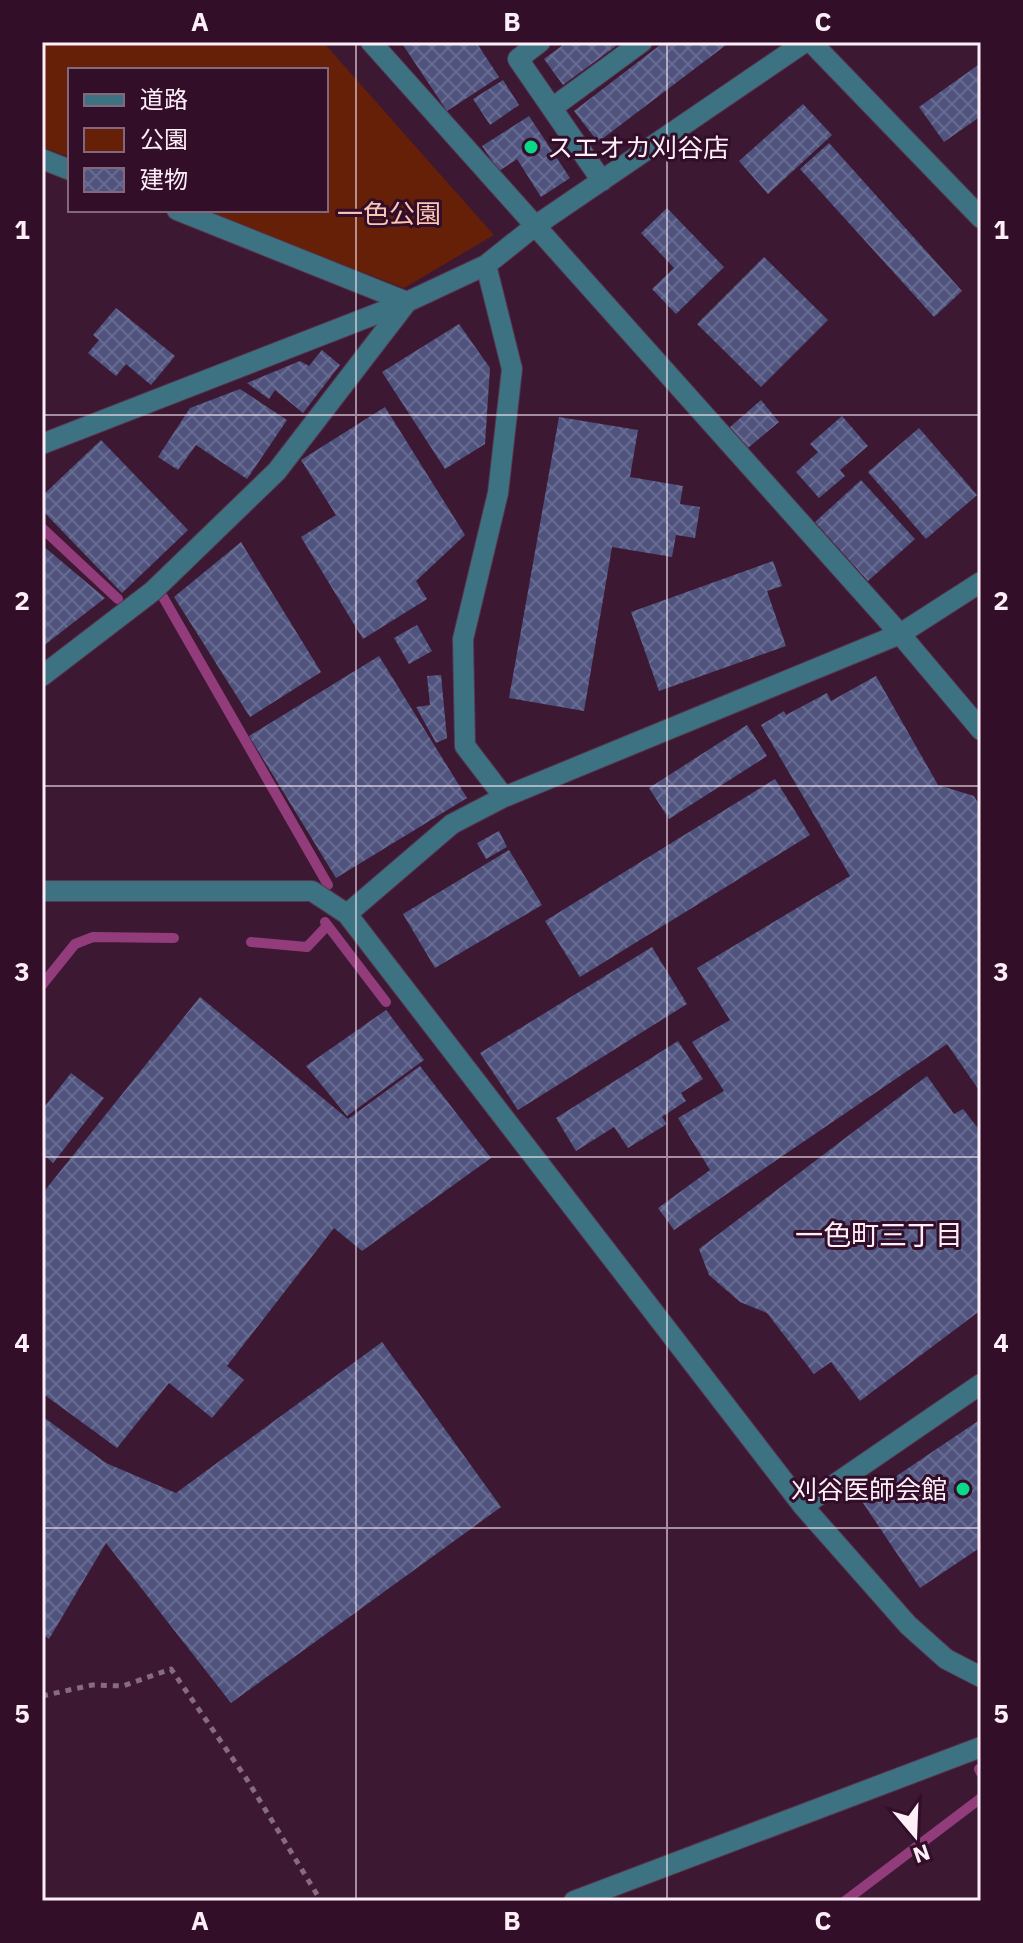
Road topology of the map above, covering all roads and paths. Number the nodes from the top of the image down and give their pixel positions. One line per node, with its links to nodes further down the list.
1 (371, 42): 12 (street)
2 (540, 42): 6 (street)
3 (642, 42): 6 (street)
4 (805, 42): 9 (street)
5 (811, 42): 11 (street)
6 (552, 108): 9 (street)
7 (42, 159): 8 (street)
8 (68, 169)
9 (602, 181): 12 (street)
10 (182, 212): 14 (street)
11 (981, 218)
12 (535, 226): 13 (street); 17 (street)
13 (486, 265): 14 (street); 20 (street)
14 (407, 302): 15 (street); 18 (street)
15 (42, 444)
16 (981, 582): 17 (street)
17 (900, 634): 19 (street); 20 (street)
18 (42, 676)
19 (981, 730)
20 (504, 797): 22 (street)
21 (42, 891): 22 (street)
22 (347, 914): 24 (street)
23 (981, 1384): 24 (street)
24 (803, 1506): 25 (street)
25 (981, 1677)
26 (42, 1696): 28 (path)
27 (981, 1747): 29 (street)
28 (321, 1901)
29 (574, 1901)

